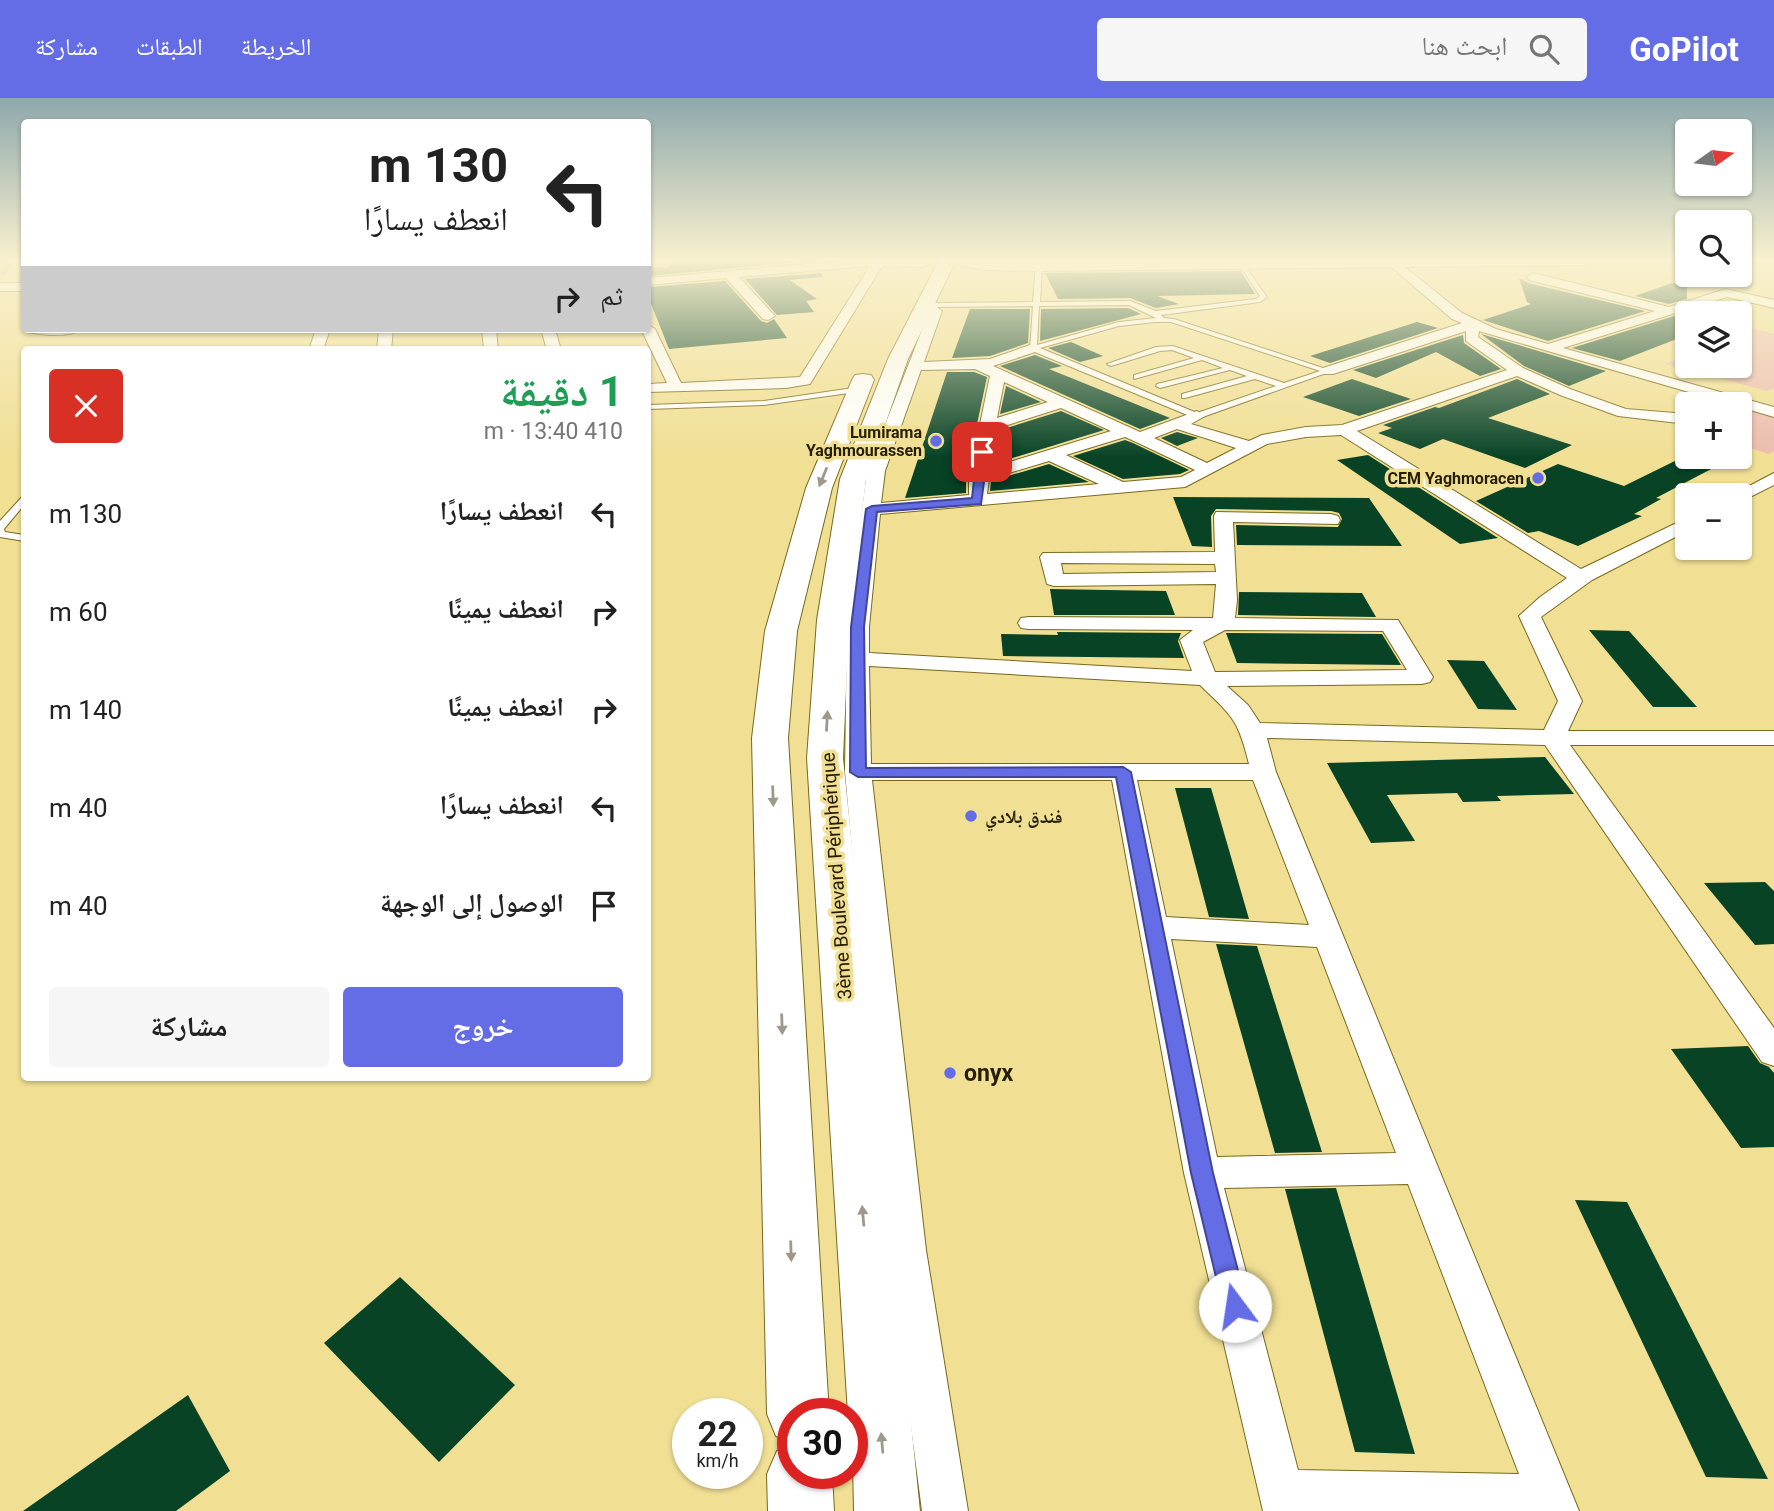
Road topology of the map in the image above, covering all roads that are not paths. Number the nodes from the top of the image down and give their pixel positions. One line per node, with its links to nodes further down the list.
1 (839, 326): 25 (street)
2 (894, 326): 30 (main road)
3 (913, 326): 79 (main road, 3ème Boulevard Périphérique, one-way to 3)
4 (931, 326): 17 (street)
5 (1035, 326): 13 (lane)
6 (1117, 326): 13 (lane)
7 (1190, 326): 20 (lane)
8 (1468, 326): 20 (street)
9 (1474, 326): 21 (street)
10 (1478, 326): 14 (street)
11 (1620, 326): 14 (street)
12 (650, 333): 28 (street)
13 (1033, 348): 18 (street); 37 (lane)
14 (1549, 348): 31 (street)
15 (1202, 358): 16 (lane); 19 (lane); 24 (lane)
16 (1111, 364)
17 (917, 366): 18 (street); 52 (street)
18 (980, 366): 22 (street)
19 (1231, 368): 23 (lane); 26 (lane)
20 (1328, 371): 27 (lane)
21 (1518, 371): 38 (street); 41 (street)
22 (998, 374): 33 (street); 40 (street)
23 (1255, 376): 27 (lane); 32 (lane)
24 (1138, 377)
25 (805, 380): 28 (street); 30 (street)
26 (1160, 386)
27 (1284, 386): 37 (lane)
28 (676, 387): 29 (street)
29 (651, 388)
30 (841, 391): 34 (lane); 74 (main road, one-way to 74)
31 (1699, 392)
32 (1185, 396)
33 (1062, 403): 40 (street); 42 (street)
34 (651, 407)
35 (1752, 407): 36 (street)
36 (1774, 412)
37 (1197, 416): 39 (street)
38 (1675, 418)
39 (1180, 425): 42 (street); 43 (street)
40 (987, 426): 46 (street)
41 (1344, 429): 43 (street); 58 (street)
42 (1132, 435): 44 (street); 45 (street)
43 (1252, 447): 45 (street)
44 (1051, 455): 46 (street); 48 (street)
45 (1208, 471): 48 (street)
46 (978, 477): 50 (street)
47 (1770, 484): 49 (street)
48 (1122, 488): 50 (street)
49 (1752, 492)
50 (977, 501): 52 (street)
51 (21, 503): 54 (lane)
52 (872, 509): 61 (street)
53 (1331, 520): 57 (street)
54 (0, 528): 56 (lane)
55 (1675, 530): 58 (street)
56 (21, 537)
57 (1225, 568): 57 (street); 60 (street)
58 (1581, 578): 64 (street)
59 (1030, 623): 60 (street)
60 (1223, 624): 62 (street); 62 (street)
61 (858, 659): 62 (street); 66 (street)
62 (1206, 679): 63 (street)
63 (1253, 730): 64 (street); 68 (street)
64 (1552, 738): 65 (street); 71 (street)
65 (1770, 743)
66 (858, 772): 67 (street); 80 (street)
67 (1123, 772): 68 (street); 69 (street)
68 (1263, 772): 70 (street)
69 (1152, 927): 70 (street); 73 (street)
70 (1328, 937): 72 (street)
71 (1774, 1053)
72 (1420, 1168): 73 (street); 77 (street)
73 (1202, 1173): 76 (street)
74 (796, 1398)
75 (801, 1489): 78 (main road)
76 (1283, 1502): 77 (street)
77 (1553, 1504)
78 (802, 1511)
79 (887, 1511)
80 (946, 1511)

